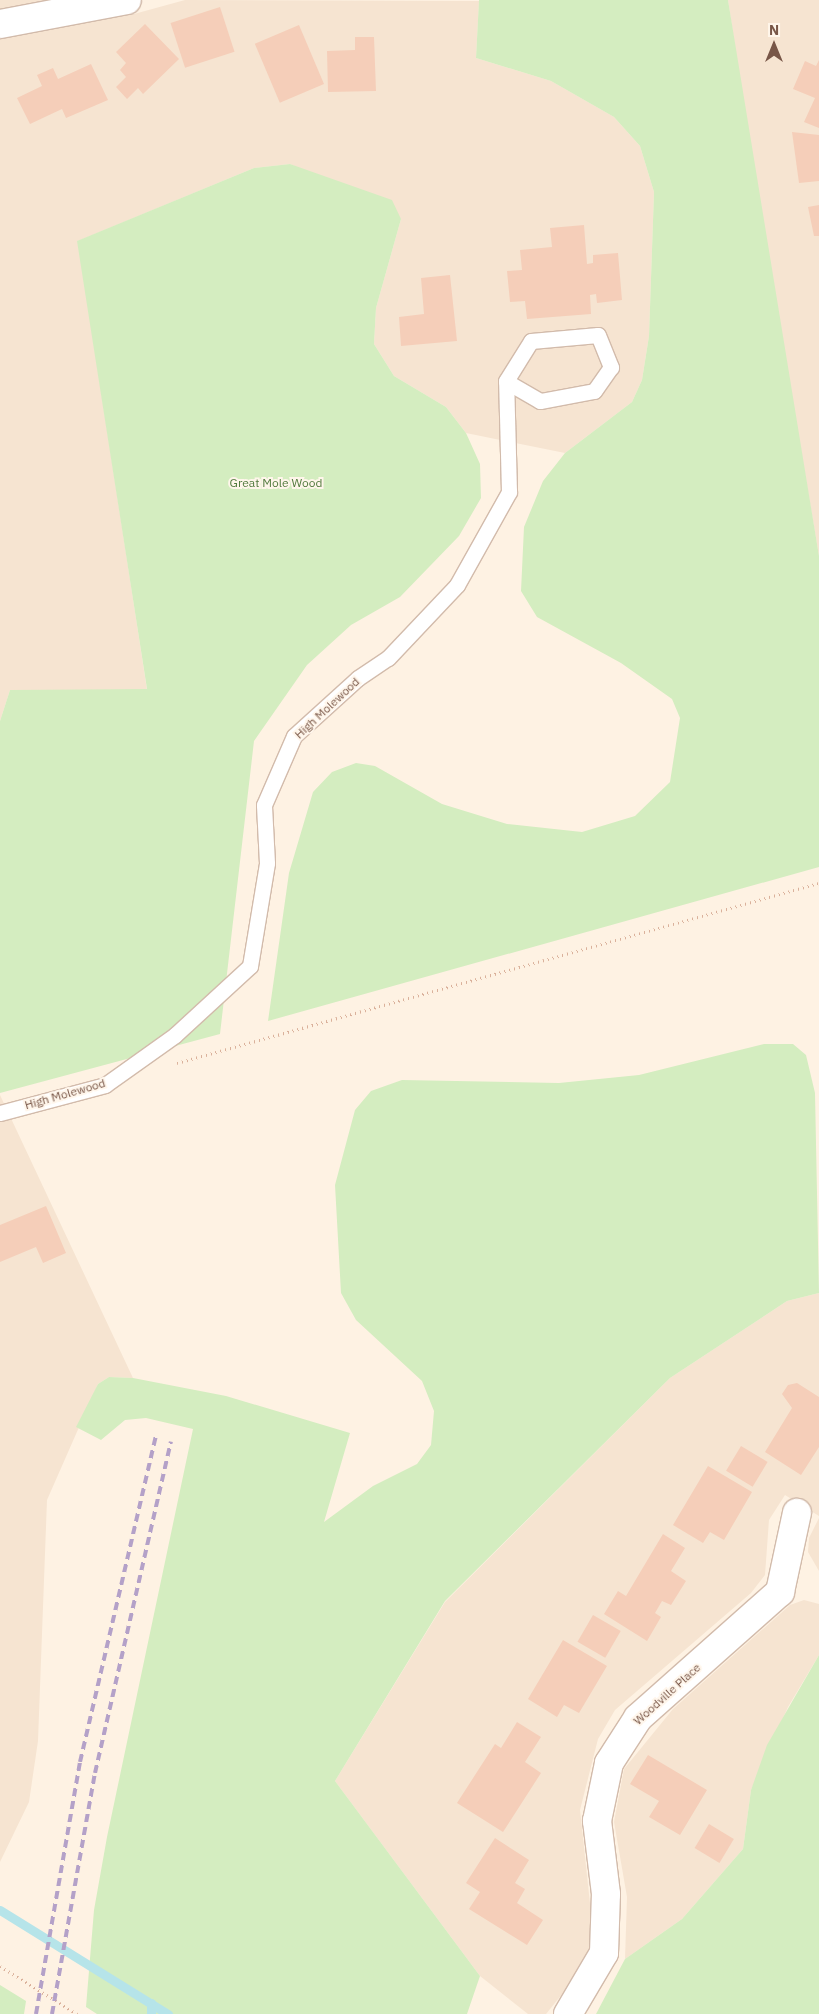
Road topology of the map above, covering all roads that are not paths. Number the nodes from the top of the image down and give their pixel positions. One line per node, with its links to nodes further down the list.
1 (127, 0): 2 (street)
2 (0, 24)
3 (506, 381): 3 (lane); 4 (lane, High Molewood)
4 (0, 1112)
5 (798, 1513): 6 (street, Woodville Place)
6 (568, 2014)

